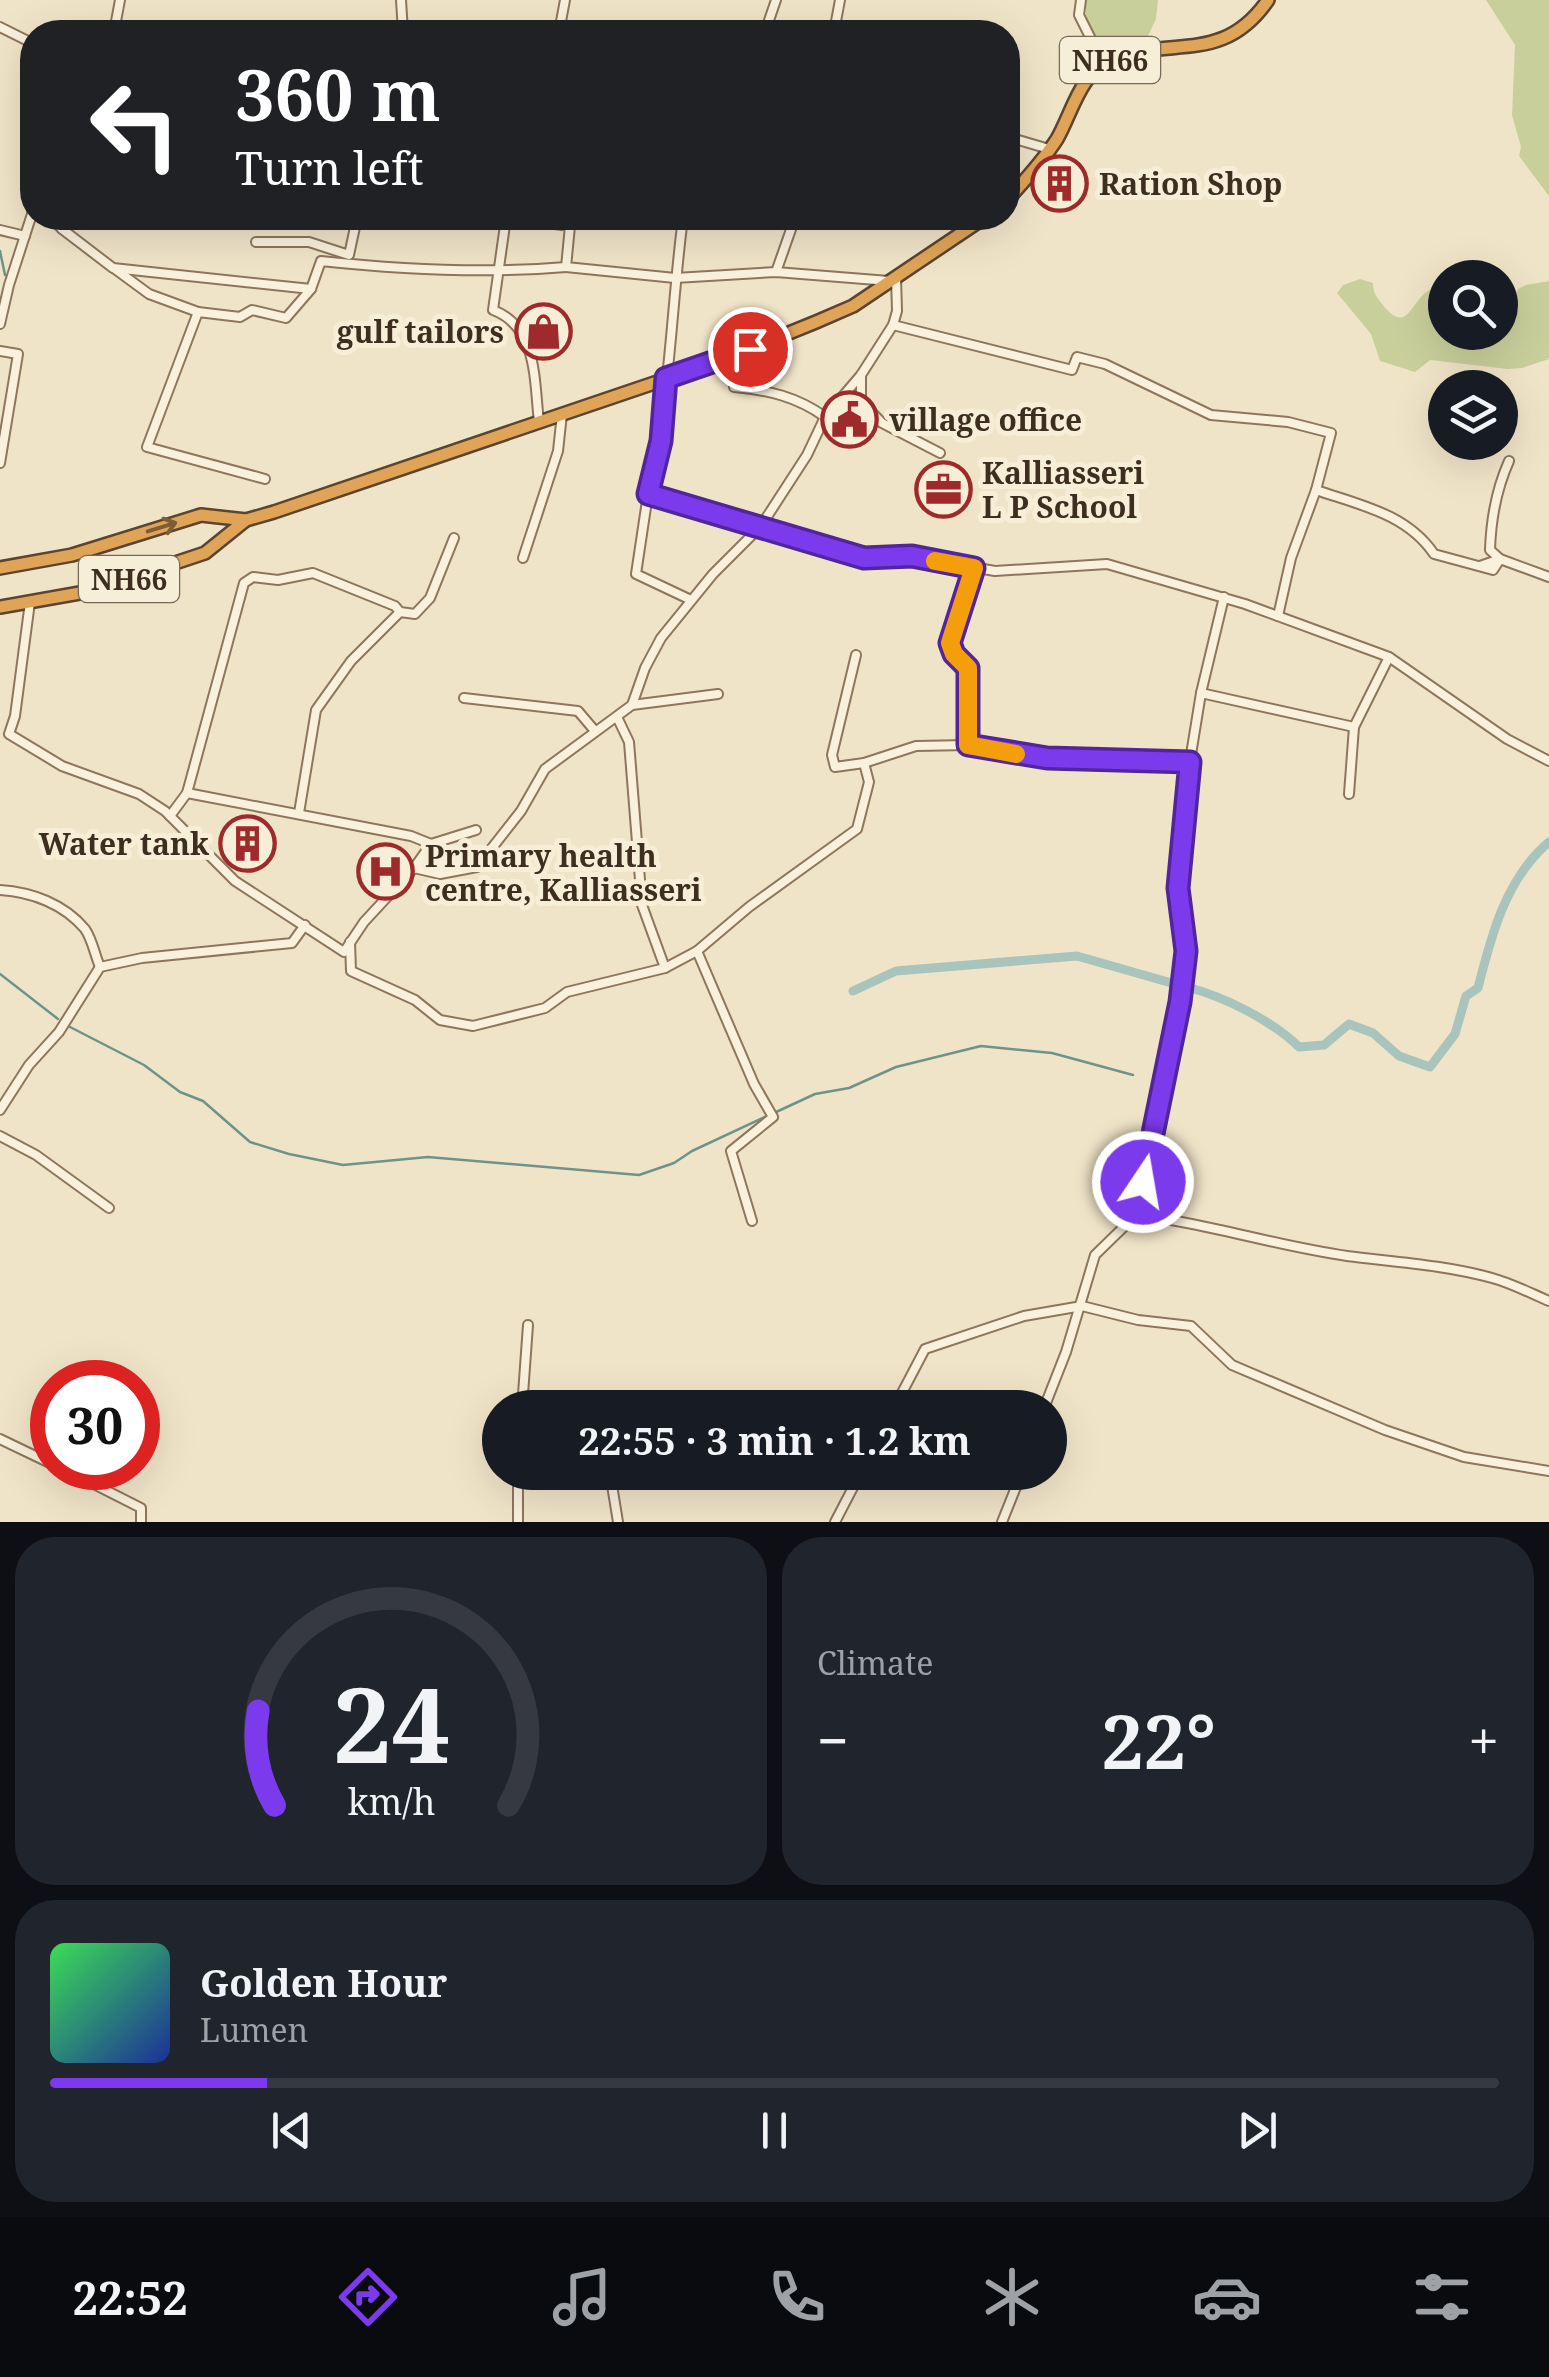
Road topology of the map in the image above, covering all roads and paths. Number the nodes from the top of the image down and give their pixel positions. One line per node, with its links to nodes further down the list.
1 (1081, 0): 3 (street)
2 (1268, 0): 3 (highway, NH66)
3 (1115, 58): 5 (highway, NH66)
4 (1020, 140): 5 (street)
5 (1050, 149): 6 (highway, NH66)
6 (1020, 185)
7 (0, 230): 16 (street)
8 (27, 230): 16 (street)
9 (65, 230): 18 (street)
10 (354, 230): 17 (street)
11 (503, 230): 21 (street)
12 (570, 230): 19 (street)
13 (681, 230): 22 (street)
14 (791, 230): 20 (street)
15 (966, 230): 23 (highway, NH66)
16 (25, 236): 26 (street)
17 (256, 242)
18 (114, 268): 24 (street); 25 (street)
19 (566, 268): 21 (street); 22 (street)
20 (776, 272): 22 (street); 23 (street)
21 (498, 273): 24 (street); 34 (street)
22 (675, 278): 30 (street)
23 (894, 279): 27 (street); 30 (highway, NH66)
24 (311, 289): 25 (street)
25 (198, 312): 39 (street)
26 (0, 324)
27 (893, 324): 29 (street); 40 (street)
28 (0, 351): 35 (street)
29 (860, 374): 33 (street); 36 (street)
30 (666, 378): 32 (highway, NH66); 41 (street)
31 (734, 387): 33 (street)
32 (562, 414): 34 (highway, NH66); 45 (street)
33 (825, 416): 43 (street)
34 (539, 422): 42 (highway, NH66)
35 (2, 442): 38 (street)
36 (940, 453)
37 (1509, 461): 46 (street)
38 (0, 463)
39 (265, 478)
40 (1316, 490): 46 (street); 55 (street)
41 (648, 494): 43 (street); 51 (street)
42 (246, 520): 47 (highway, NH66, one-way to 42); 52 (highway, NH66)
43 (761, 526): 48 (street); 51 (street)
44 (454, 538): 54 (street)
45 (523, 558)
46 (1500, 559): 49 (street)
47 (0, 568)
48 (974, 568): 50 (street); 65 (street)
49 (1549, 577)
50 (1224, 597): 55 (street); 58 (street)
51 (691, 600): 61 (street)
52 (30, 602): 53 (highway, NH66); 72 (street)
53 (0, 607)
54 (400, 612): 69 (street); 71 (street)
55 (1278, 616): 57 (street)
56 (856, 655): 67 (street)
57 (1389, 656): 63 (street); 66 (street)
58 (1201, 693): 63 (street); 68 (street)
59 (718, 694): 61 (street)
60 (464, 698): 64 (street)
61 (632, 705): 62 (street)
62 (617, 717): 64 (street); 81 (street)
63 (1354, 727): 70 (street)
64 (595, 731): 75 (street)
65 (968, 745): 67 (street); 68 (street)
66 (1549, 761)
67 (864, 762): 79 (street)
68 (1190, 762): 85 (street)
69 (187, 793): 71 (street); 72 (street)
70 (1349, 794)
71 (299, 813): 74 (street)
72 (170, 816): 77 (street)
73 (476, 830): 74 (street)
74 (432, 844): 75 (street)
75 (414, 868): 78 (street)
76 (0, 890): 80 (street)
77 (305, 925): 78 (street); 80 (street)
78 (350, 942): 81 (street)
79 (698, 951): 81 (street); 86 (street)
80 (100, 966): 82 (street)
81 (664, 968)
82 (0, 1110)
83 (0, 1136): 84 (street)
84 (110, 1208)
85 (1136, 1215): 87 (street); 88 (street)
86 (752, 1221)
87 (1549, 1301)
88 (1082, 1306): 91 (street); 92 (street); 95 (street)
89 (528, 1325): 90 (street)
90 (523, 1390)
91 (903, 1390)
92 (1051, 1390)
93 (0, 1439): 94 (street)
94 (30, 1453)
95 (1549, 1472)
96 (105, 1490): 101 (street)
97 (518, 1490): 102 (street)
98 (613, 1490): 103 (street)
99 (851, 1490): 104 (street)
100 (1015, 1490): 105 (street)
101 (141, 1522)
102 (518, 1522)
103 (618, 1522)
104 (835, 1522)
105 (1002, 1522)

